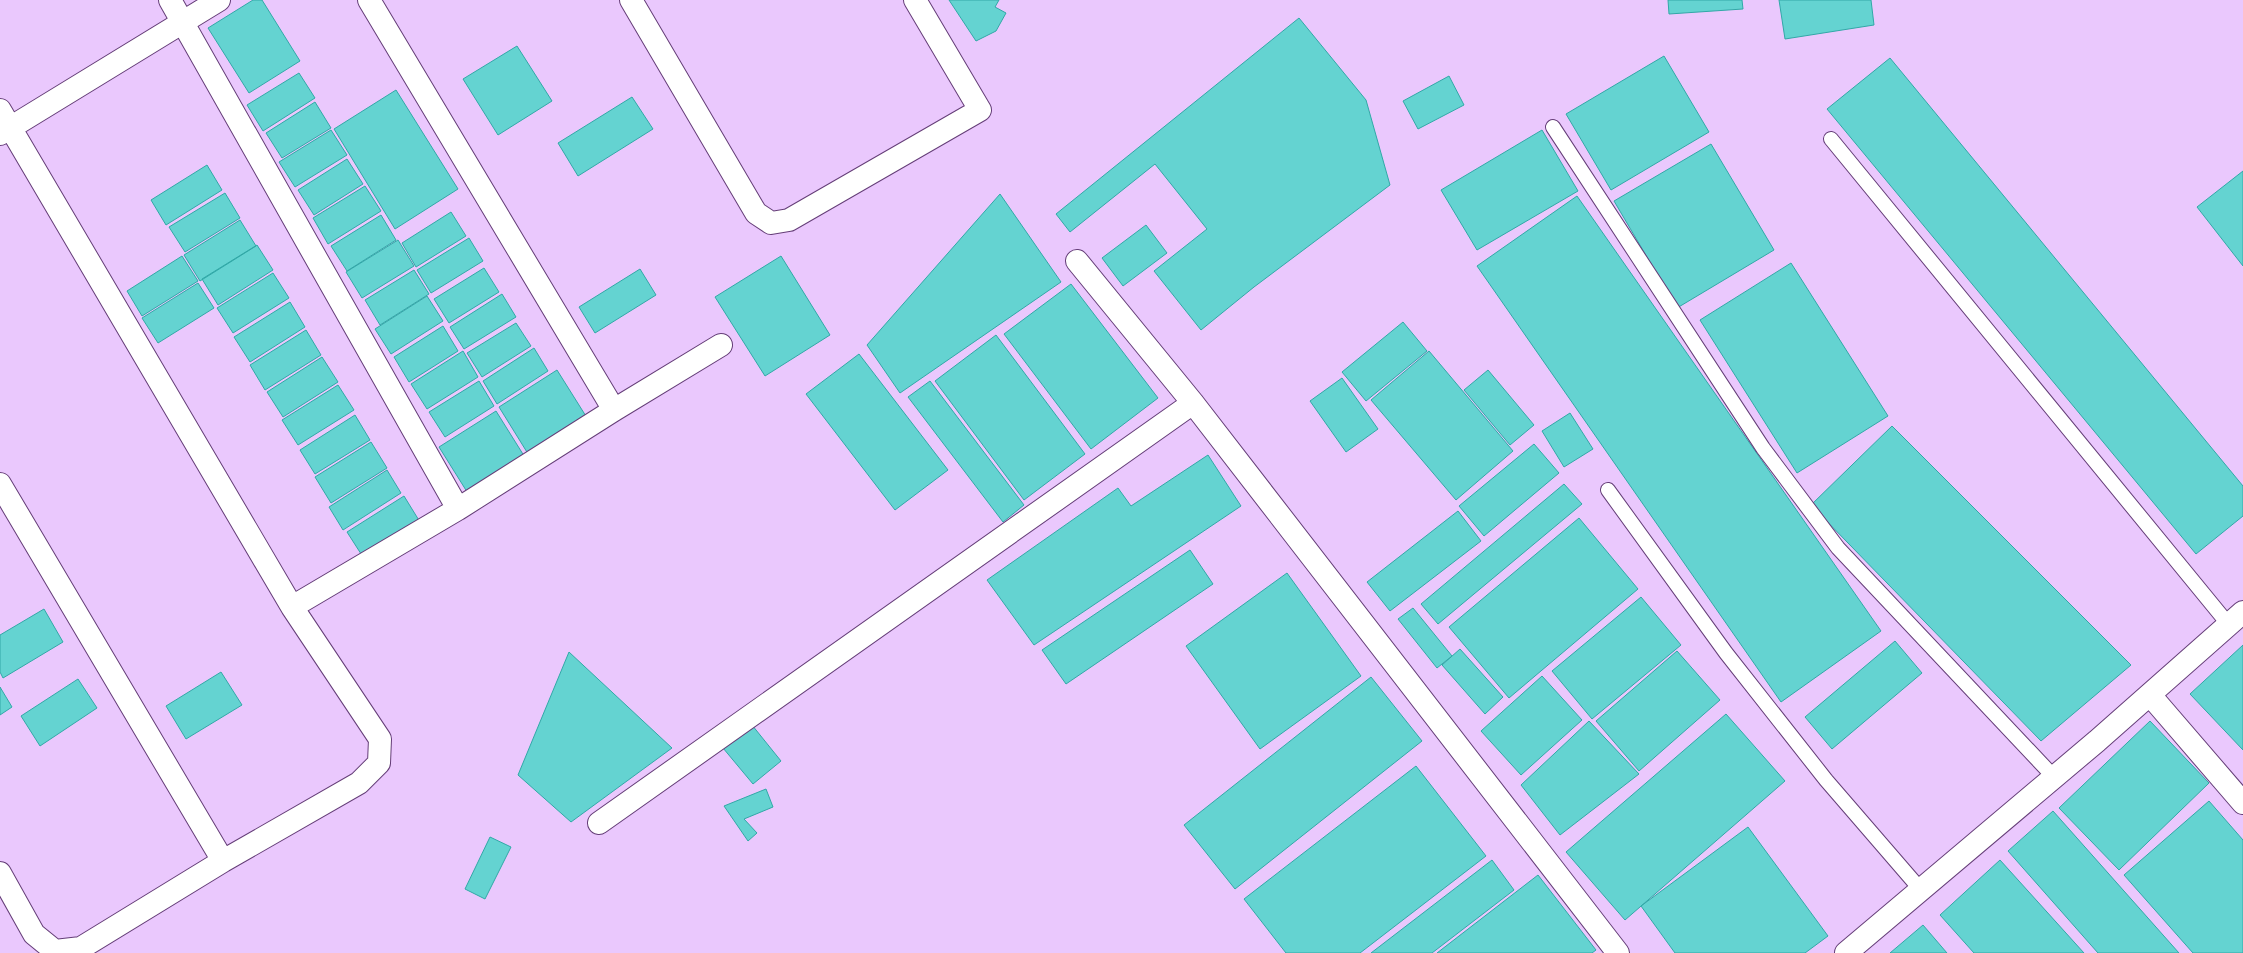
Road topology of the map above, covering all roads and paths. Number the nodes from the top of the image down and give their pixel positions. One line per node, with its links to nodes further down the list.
1 (170, 0): 6 (street)
2 (219, 0): 6 (street)
3 (369, 0): 14 (street)
4 (631, 0): 5 (street)
5 (915, 0)
6 (183, 21): 9 (street); 17 (street)
7 (0, 110): 9 (street)
8 (1553, 127): 21 (lane)
9 (6, 131): 18 (street)
10 (1831, 139): 19 (lane)
11 (1077, 261): 13 (street)
12 (720, 345): 14 (street)
13 (1193, 403): 23 (street); 28 (street)
14 (614, 410): 17 (street)
15 (0, 484): 24 (street)
16 (1608, 490): 26 (lane)
17 (458, 509): 18 (street)
18 (292, 607): 24 (street)
19 (2236, 618): 20 (street)
20 (2150, 695): 21 (street); 22 (street)
21 (2053, 776): 26 (street)
22 (2243, 802)
23 (599, 823)
24 (223, 861): 27 (street)
25 (0, 873): 27 (street)
26 (1921, 890): 29 (street)
27 (55, 952)
28 (1618, 953)
29 (1846, 953)

